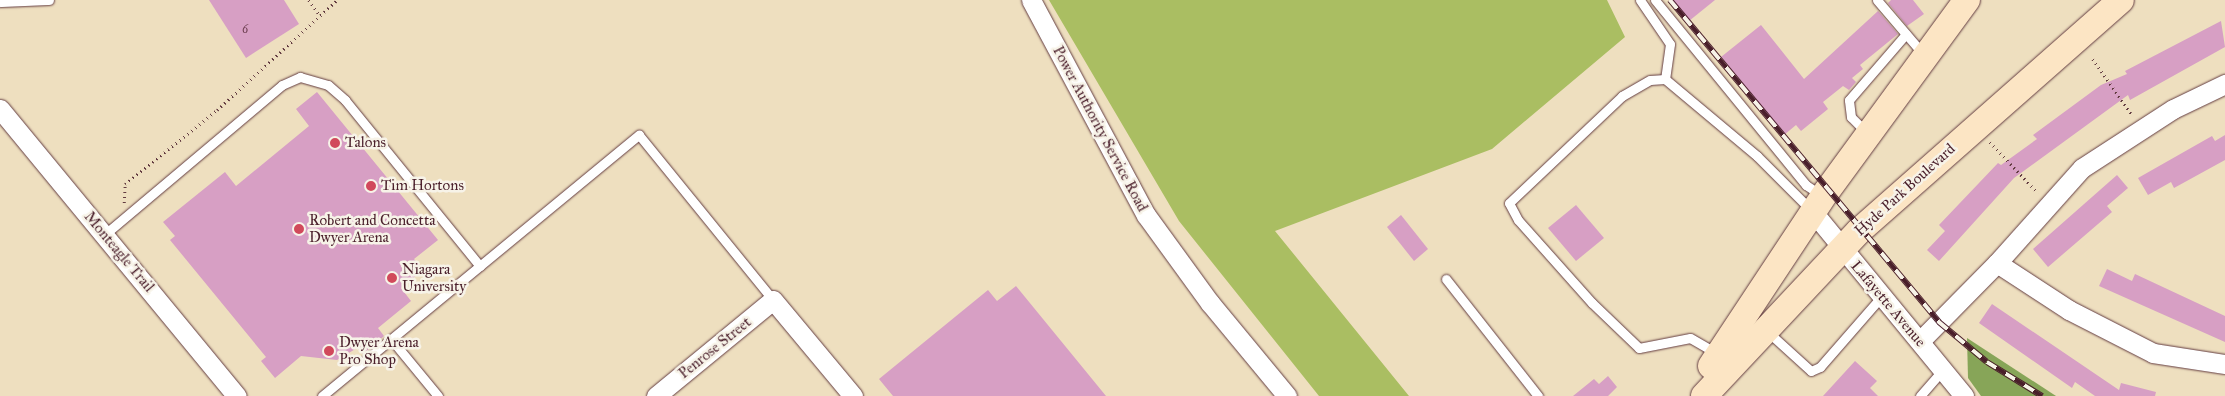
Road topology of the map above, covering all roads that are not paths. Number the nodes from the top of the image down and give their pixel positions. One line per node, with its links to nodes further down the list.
1 (49, 0): 9 (lane)
2 (1030, 0): 36 (street, Power Authority Service Road)
3 (1640, 0): 13 (lane)
4 (1654, 0): 17 (lane)
5 (1877, 0): 11 (lane)
6 (2121, 0): 10 (main road, Hyde Park Boulevard)
7 (2138, 0): 10 (main road)
8 (1965, 1): 12 (main road)
9 (0, 2)
10 (2093, 28): 19 (main road, Hyde Park Boulevard)
11 (1906, 34): 12 (lane); 16 (lane)
12 (1926, 56): 16 (main road)
13 (1665, 79): 17 (lane); 28 (lane)
14 (2225, 84): 20 (street)
15 (0, 109): 18 (street, Monteagle Trail)
16 (1868, 134): 17 (main road)
17 (1818, 204): 19 (street, Lafayette Avenue); 28 (main road)
18 (104, 235): 21 (lane); 31 (street, Monteagle Trail)
19 (1842, 248): 23 (street, Lafayette Avenue); 25 (main road, Hyde Park Boulevard)
20 (1998, 263): 27 (street); 29 (street)
21 (480, 266): 24 (lane); 26 (lane)
22 (1446, 280): 37 (lane)
23 (1882, 296): 25 (lane); 27 (street, Lafayette Avenue)
24 (774, 300): 34 (street, Penrose Street); 35 (street)
25 (1764, 328): 39 (main road, Hyde Park Boulevard)
26 (391, 339): 32 (lane); 33 (lane)
27 (1920, 341): 30 (street, Lafayette Avenue)
28 (1719, 354): 38 (main road)
29 (2225, 364)
30 (1943, 370): 40 (lane); 41 (street, Lafayette Avenue)
31 (237, 396)
32 (322, 396)
33 (438, 396)
34 (656, 396)
35 (853, 396)
36 (1287, 396)
37 (1538, 396)
38 (1692, 396)
39 (1704, 396)
40 (1920, 396)
41 (1964, 396)

